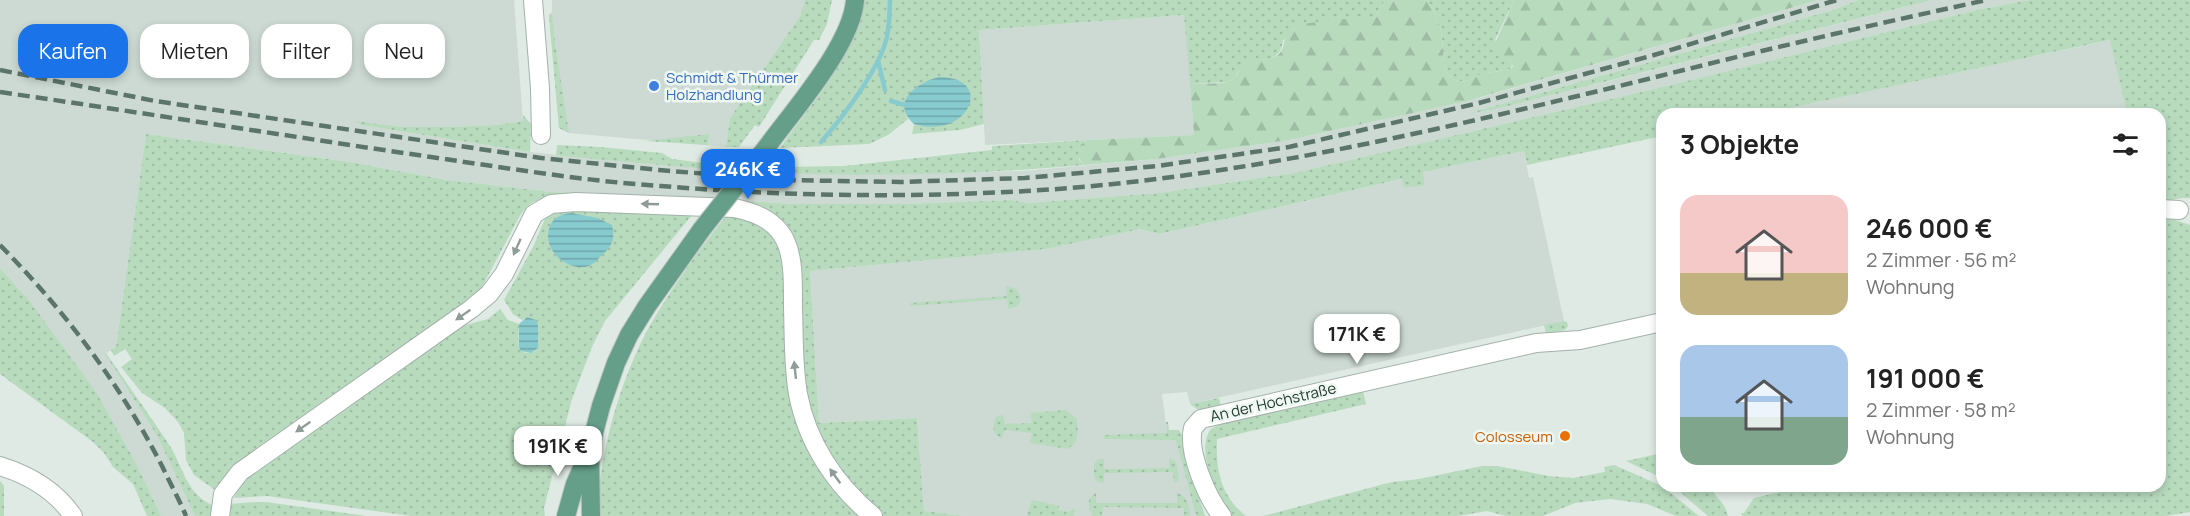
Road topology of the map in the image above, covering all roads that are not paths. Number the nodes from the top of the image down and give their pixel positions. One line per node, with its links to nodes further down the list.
1 (534, 0): 3 (street)
2 (855, 0): 7 (main road, bridge)
3 (542, 135)
4 (2166, 210): 5 (street)
5 (2179, 210)
6 (1656, 323): 14 (street, An der Hochstraße)
7 (590, 452): 11 (main road); 12 (main road)
8 (0, 466): 9 (street)
9 (73, 516)
10 (220, 516): 13 (street, one-way to 10)
11 (566, 516)
12 (591, 516)
13 (873, 516)
14 (1222, 516)

